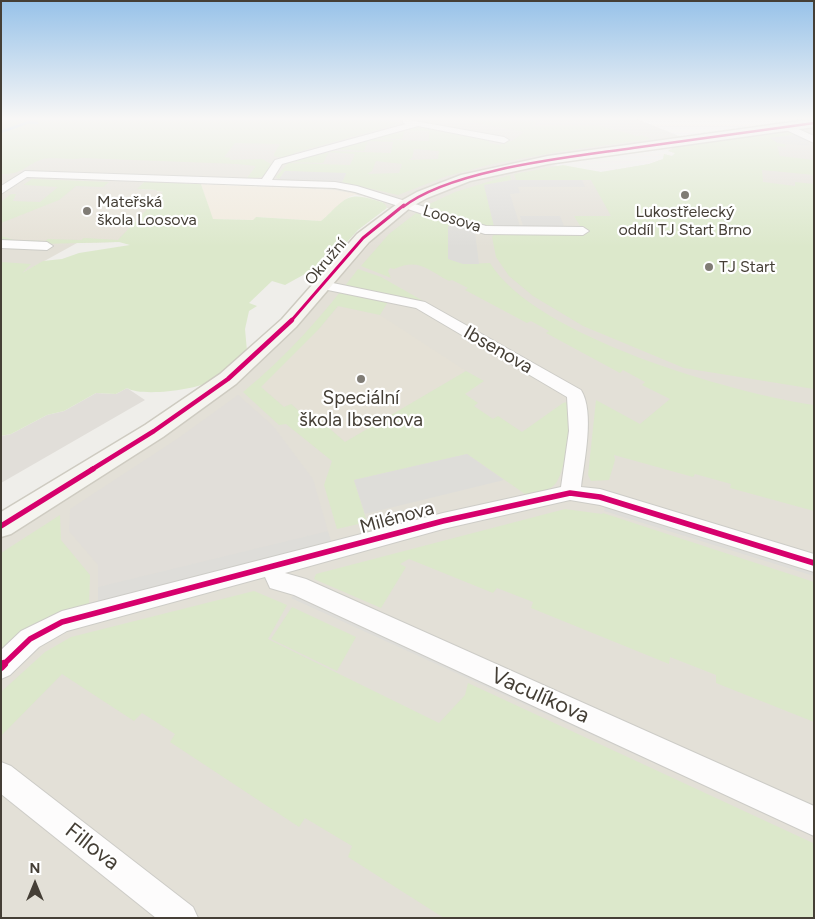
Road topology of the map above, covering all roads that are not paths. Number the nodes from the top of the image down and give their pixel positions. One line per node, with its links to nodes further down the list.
1 (278, 162): 3 (street)
2 (545, 162): 5 (street, Okružní)
3 (265, 182): 4 (street, Loosova); 5 (street, Loosova)
4 (1, 191)
5 (406, 204): 6 (street, Loosova); 9 (street, Okružní)
6 (583, 231)
7 (1, 244): 8 (street)
8 (47, 246)
9 (324, 285): 10 (street, Ibsenova); 11 (street, Okružní)
10 (570, 493): 12 (street, Milénova); 13 (street, Milénova)
11 (1, 526)
12 (814, 563)
13 (271, 567): 14 (street, Milénova); 16 (street, Vaculíkova)
14 (1, 667)
15 (1, 776): 17 (street, Fillova)
16 (814, 821)
17 (182, 918)

